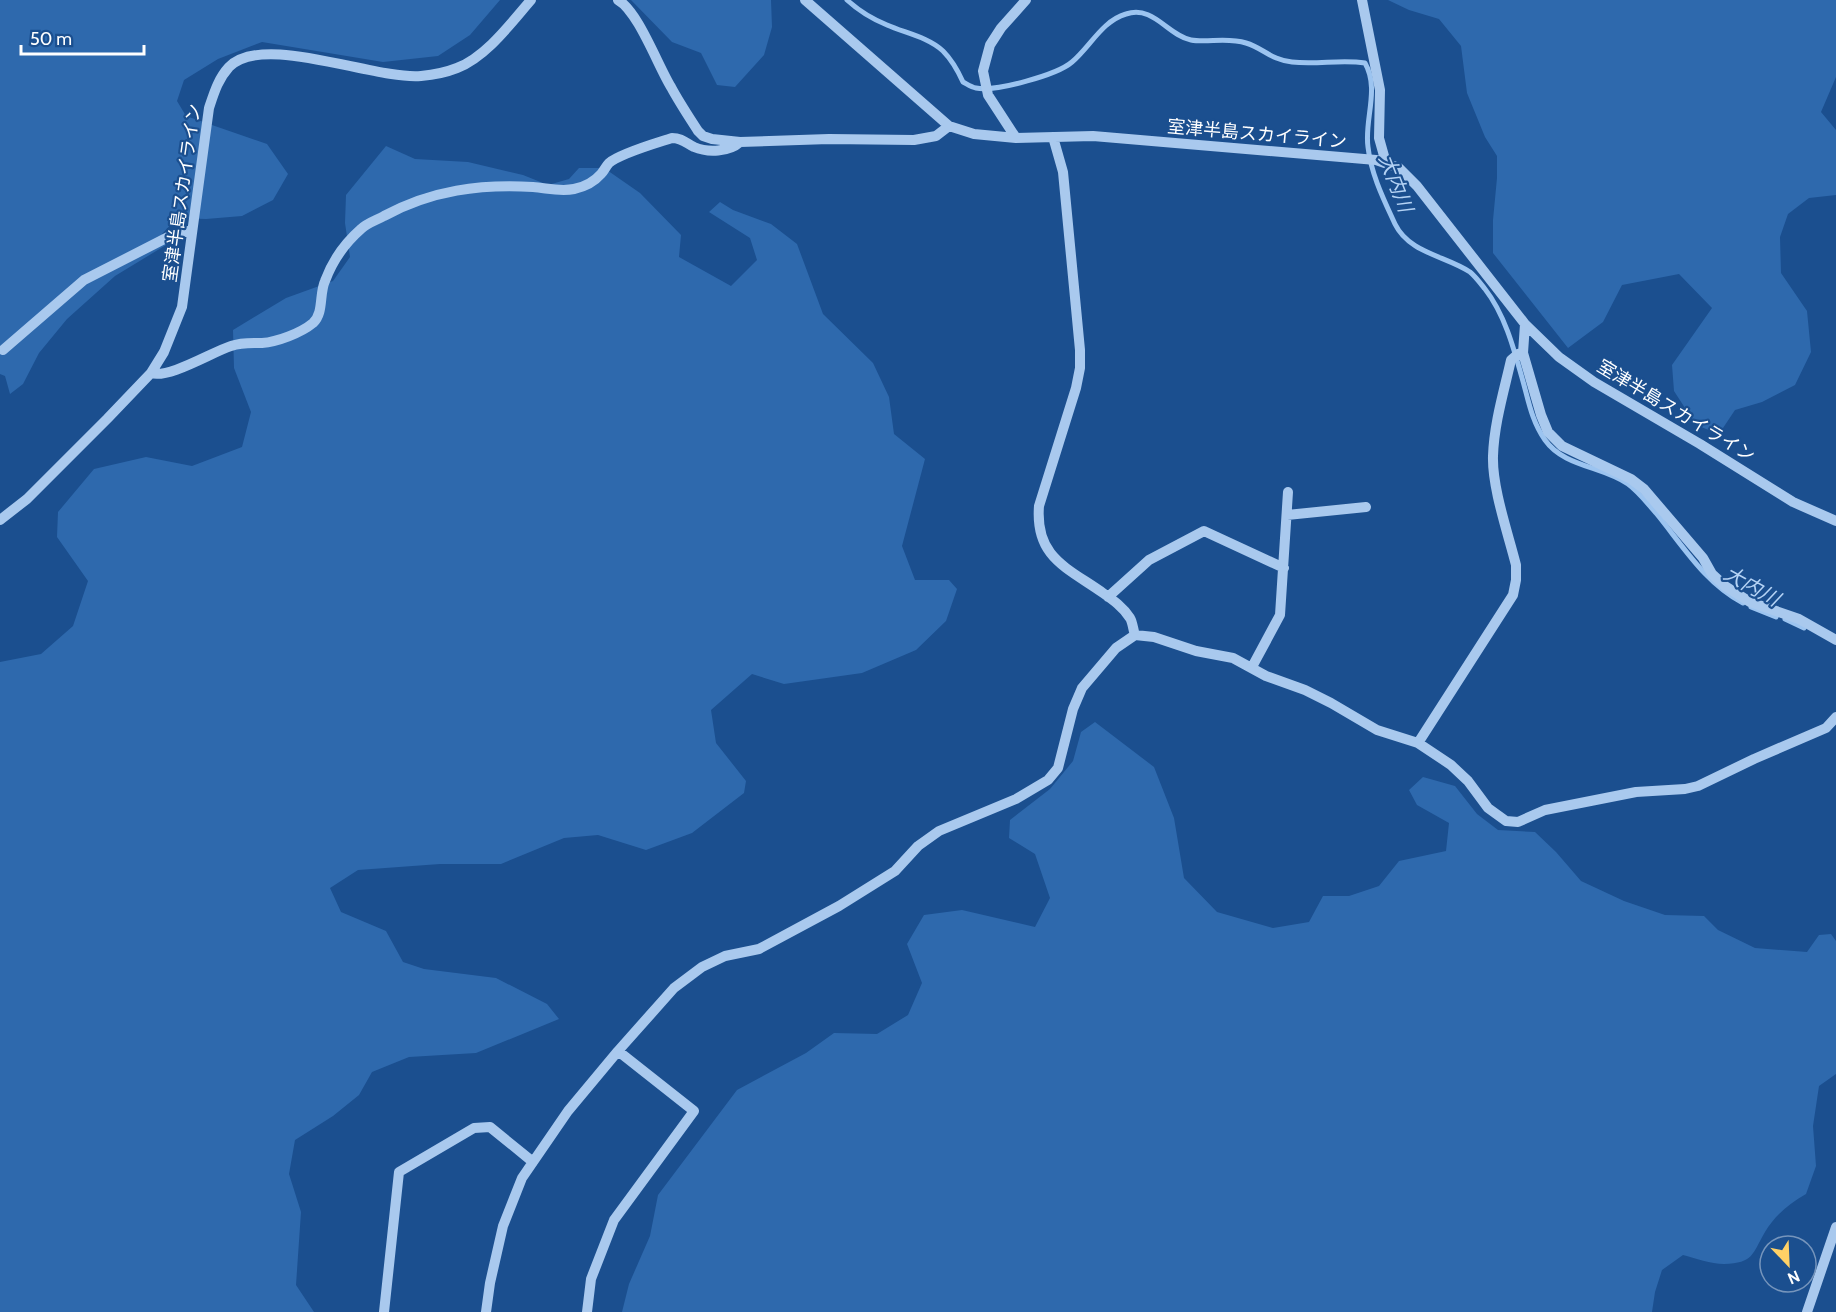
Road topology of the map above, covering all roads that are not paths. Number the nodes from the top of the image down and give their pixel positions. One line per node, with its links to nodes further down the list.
1 (531, 0): 11 (street, 室津半島スカイライン)
2 (618, 0): 9 (street)
3 (805, 0): 6 (street, 室津半島スカイライン)
4 (1026, 0): 8 (street)
5 (1362, 0): 10 (street)
6 (949, 126): 8 (street, 室津半島スカイライン); 9 (street)
7 (1053, 137): 8 (street, 室津半島スカイライン); 10 (street, 室津半島スカイライン); 22 (street)
8 (1016, 138)
9 (740, 142): 15 (street)
10 (1386, 163): 12 (street, 室津半島スカイライン)
11 (192, 231): 13 (street); 15 (street, 室津半島スカイライン)
12 (1525, 324): 14 (street); 20 (street, 室津半島スカイライン)
13 (3, 350)
14 (1518, 354): 24 (street); 27 (street)
15 (151, 373): 19 (street, 室津半島スカイライン)
16 (1288, 492): 18 (street)
17 (1366, 507): 18 (street)
18 (1287, 515): 21 (street)
19 (0, 520)
20 (1836, 521)
21 (1284, 568): 22 (street); 25 (street)
22 (1108, 597): 23 (street)
23 (1135, 636): 25 (street); 28 (street)
24 (1836, 640)
25 (1252, 667): 27 (street)
26 (1836, 717): 27 (street)
27 (1418, 743)
28 (618, 1051): 29 (street); 33 (street)
29 (533, 1162): 31 (street); 32 (street)
30 (1836, 1227): 34 (street)
31 (384, 1312)
32 (486, 1312)
33 (587, 1312)
34 (1807, 1312)

